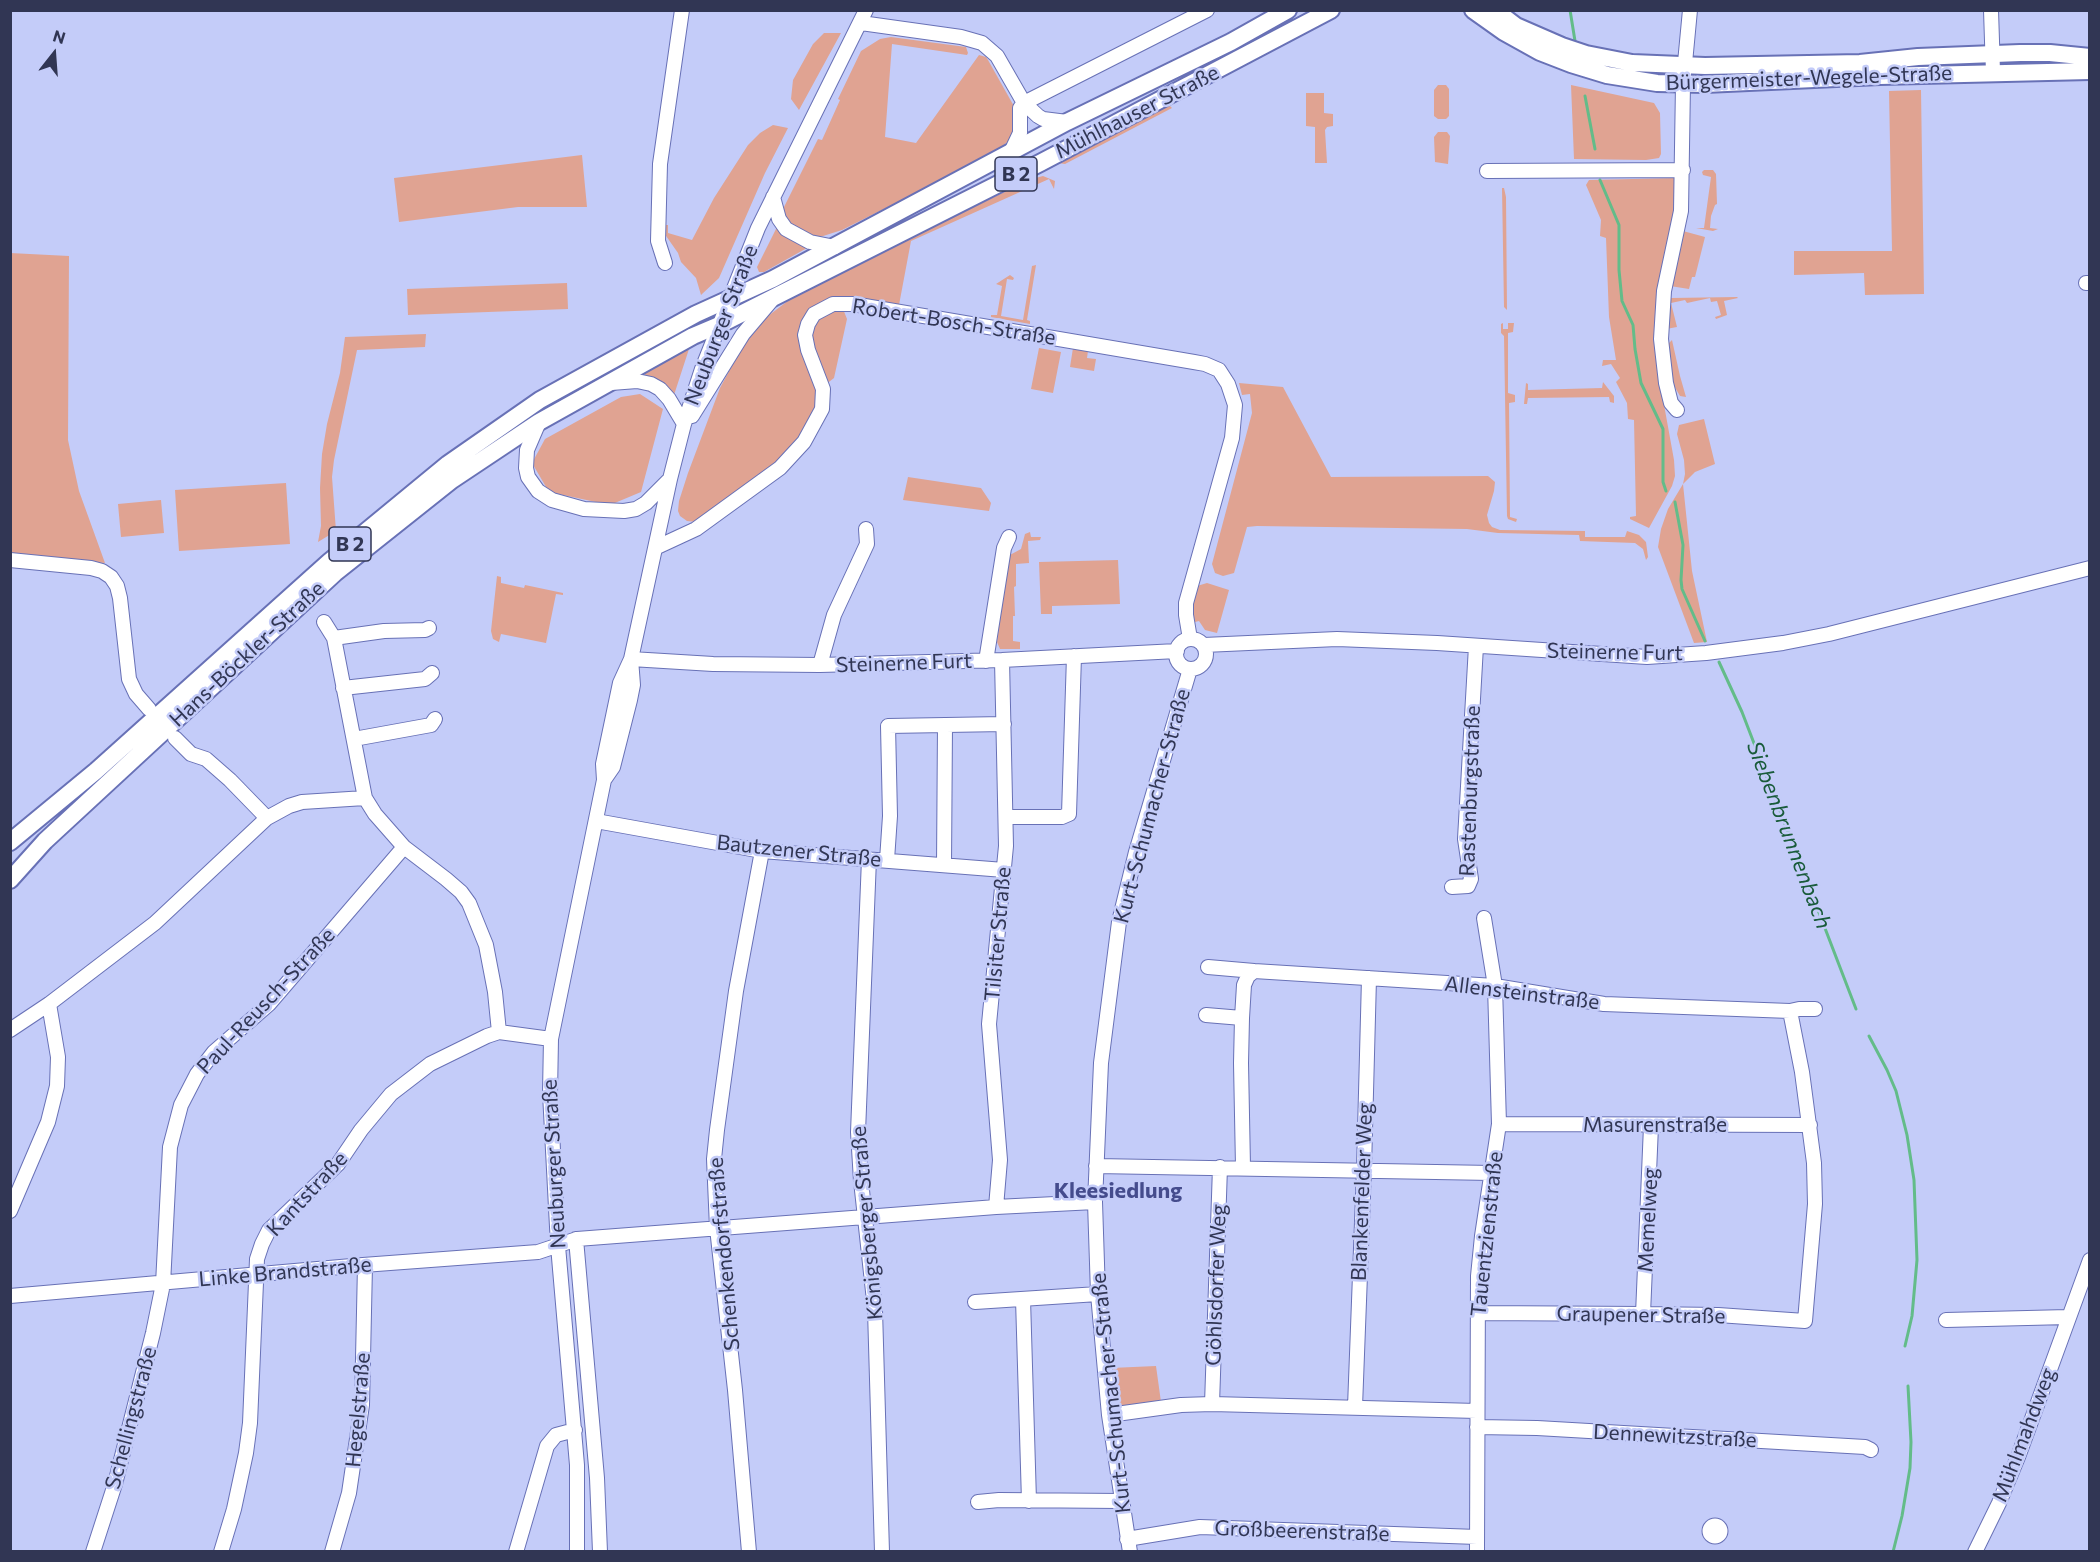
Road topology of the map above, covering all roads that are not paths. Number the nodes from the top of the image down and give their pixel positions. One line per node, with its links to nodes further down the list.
1 (682, 10): 23 (street)
2 (1207, 10): 16 (street)
3 (1288, 10): 17 (main road, Mühlhauser Straße / B 2)
4 (1331, 10): 24 (main road, Mühlhauser Straße / B 2)
5 (1473, 10): 15 (main road, Bürgermeister-Wegele-Straße)
6 (1690, 10): 12 (street)
7 (1991, 10): 10 (street)
8 (1499, 12): 12 (main road, Bürgermeister-Wegele-Straße)
9 (863, 17): 16 (street); 21 (street, Neuburger Straße)
10 (1993, 55): 11 (main road, Bürgermeister-Wegele-Straße); 12 (main road, Bürgermeister-Wegele-Straße); 14 (street)
11 (2090, 57)
12 (1685, 66): 15 (street)
13 (2090, 71): 14 (main road, Bürgermeister-Wegele-Straße)
14 (1993, 72): 15 (main road, Bürgermeister-Wegele-Straße)
15 (1683, 84): 19 (street)
16 (1024, 103): 17 (street); 18 (street)
17 (1067, 122): 18 (main road, Mühlhauser Straße / B 2)
18 (1011, 152): 22 (main road, Mühlhauser Straße / B 2)
19 (1683, 170): 20 (street); 28 (street)
20 (1487, 171)
21 (773, 197): 22 (street); 25 (street, Neuburger Straße)
22 (835, 246): 25 (main road, Mühlhauser Straße / B 2)
23 (665, 263)
24 (775, 297): 26 (main road, Mühlhauser Straße / B 2); 30 (street)
25 (729, 300): 26 (street, Neuburger Straße); 62 (main road, Hans-Böckler-Straße / B 2)
26 (719, 325): 27 (main road, Hans-Böckler-Straße / B 2); 30 (street, Neuburger Straße)
27 (609, 383): 29 (main road, Hans-Böckler-Straße / B 2); 30 (street)
28 (1677, 410)
29 (539, 422): 31 (street); 69 (main road, Hans-Böckler-Straße / B 2)
30 (684, 424): 31 (street, Neuburger Straße)
31 (670, 479): 34 (street, Neuburger Straße)
32 (866, 529): 48 (street)
33 (1009, 537): 47 (street)
34 (655, 548): 40 (street, Robert-Bosch-Straße); 45 (street, Neuburger Straße)
35 (10, 561): 52 (street)
36 (2090, 568): 42 (street, Steinerne Furt)
37 (324, 622): 39 (street)
38 (429, 628): 39 (street)
39 (334, 638): 51 (street)
40 (1190, 639): 41 (street, Steinerne Furt); 43 (street)
41 (1204, 645): 42 (street, Steinerne Furt); 49 (street)
42 (1476, 646): 70 (street, Rastenburgstraße)
43 (1177, 651): 44 (street, Steinerne Furt); 49 (street)
44 (1074, 657): 46 (street, Steinerne Furt); 59 (street)
45 (631, 659): 48 (street, Steinerne Furt); 61 (street, Neuburger Straße)
46 (1002, 660): 47 (street, Steinerne Furt); 54 (street, Tilsiter Straße)
47 (986, 661): 48 (street, Steinerne Furt)
48 (820, 665)
49 (1190, 669): 87 (street, Kurt-Schumacher-Straße)
50 (432, 672): 51 (street)
51 (343, 688): 57 (street)
52 (149, 709)
53 (435, 719): 57 (street)
54 (1004, 724): 55 (street); 59 (street, Tilsiter Straße)
55 (945, 725): 66 (street); 67 (street)
56 (175, 738): 60 (street)
57 (354, 739): 58 (street)
58 (365, 798): 60 (street); 63 (street)
59 (1006, 817): 68 (street, Tilsiter Straße)
60 (267, 818): 76 (street)
61 (596, 821): 64 (street, Bautzener Straße); 83 (street, Neuburger Straße)
62 (10, 842)
63 (404, 847): 82 (street); 102 (street, Paul-Reusch-Straße)
64 (762, 851): 65 (street, Bautzener Straße); 96 (street, Schenkendorfstraße)
65 (869, 859): 66 (street, Bautzener Straße); 95 (street, Königsberger Straße)
66 (887, 860): 67 (street, Bautzener Straße)
67 (944, 865): 68 (street, Bautzener Straße)
68 (1004, 870): 93 (street, Tilsiter Straße)
69 (10, 880)
70 (1452, 887)
71 (1484, 918): 75 (street, Tauentzienstraße)
72 (1208, 967): 73 (street, Allensteinstraße)
73 (1254, 970): 74 (street, Allensteinstraße); 80 (street)
74 (1369, 978): 75 (street, Allensteinstraße); 90 (street, Blankenfelder Weg)
75 (1495, 986): 78 (street, Allensteinstraße); 84 (street, Tauentzienstraße)
76 (49, 1004): 81 (street); 94 (street)
77 (1815, 1009): 78 (street, Allensteinstraße)
78 (1790, 1011): 85 (street)
79 (1206, 1016): 80 (street)
80 (1242, 1018): 89 (street)
81 (10, 1030)
82 (499, 1032): 83 (street); 101 (street, Kantstraße)
83 (551, 1039): 98 (street, Neuburger Straße)
84 (1499, 1124): 86 (street, Masurenstraße); 91 (street, Tauentzienstraße)
85 (1810, 1125): 86 (street, Masurenstraße); 108 (street, Graupener Straße)
86 (1652, 1126): 108 (street, Memelweg)
87 (1096, 1166): 88 (street); 92 (street, Kurt-Schumacher-Straße)
88 (1220, 1167): 89 (street); 111 (street, Göhlsdorfer Weg)
89 (1243, 1167): 90 (street)
90 (1364, 1169): 91 (street); 112 (street, Blankenfelder Weg)
91 (1492, 1173): 107 (street, Tauentzienstraße)
92 (1095, 1202): 93 (street, Linke Brandstraße); 103 (street, Kurt-Schumacher-Straße)
93 (996, 1207): 95 (street, Linke Brandstraße)
94 (10, 1211)
95 (864, 1217): 96 (street, Linke Brandstraße); 130 (street, Königsberger Straße)
96 (717, 1228): 97 (street, Linke Brandstraße); 129 (street, Schenkendorfstraße)
97 (576, 1239): 98 (street, Linke Brandstraße); 128 (street, Neuburger Straße)
98 (558, 1246): 100 (street, Linke Brandstraße); 116 (street, Neuburger Straße)
99 (2090, 1260): 109 (street, Mühlmahdweg)
100 (365, 1265): 101 (street, Linke Brandstraße); 125 (street, Hegelstraße)
101 (256, 1275): 102 (street, Linke Brandstraße); 124 (street, Kantstraße)
102 (163, 1284): 104 (street, Linke Brandstraße); 123 (street, Schellingstraße)
103 (1098, 1294): 105 (street); 114 (street, Kurt-Schumacher-Straße)
104 (10, 1296)
105 (1023, 1299): 106 (street); 118 (street)
106 (975, 1302)
107 (1477, 1313): 108 (street, Graupener Straße); 113 (street, Tauentzienstraße)
108 (1643, 1314)
109 (2068, 1317): 110 (street); 132 (street, Mühlmahdweg)
110 (1946, 1320)
111 (1212, 1404): 112 (street); 114 (street)
112 (1355, 1407): 113 (street)
113 (1477, 1412): 115 (street, Tauentzienstraße)
114 (1109, 1415): 119 (street, Kurt-Schumacher-Straße)
115 (1477, 1427): 117 (street, Dennewitzstraße); 121 (street, Tauentzienstraße)
116 (575, 1430): 126 (street); 127 (street, Neuburger Straße)
117 (1871, 1450)
118 (1029, 1500): 119 (street); 120 (street)
119 (1121, 1501): 122 (street, Kurt-Schumacher-Straße)
120 (978, 1502)
121 (1477, 1537): 122 (street, Großbeerenstraße); 131 (street, Tauentzienstraße)
122 (1129, 1545)
123 (93, 1551)
124 (220, 1551)
125 (332, 1551)
126 (516, 1551)
127 (577, 1551)
128 (600, 1551)
129 (749, 1551)
130 (882, 1551)
131 (1477, 1551)
132 (1975, 1551)

